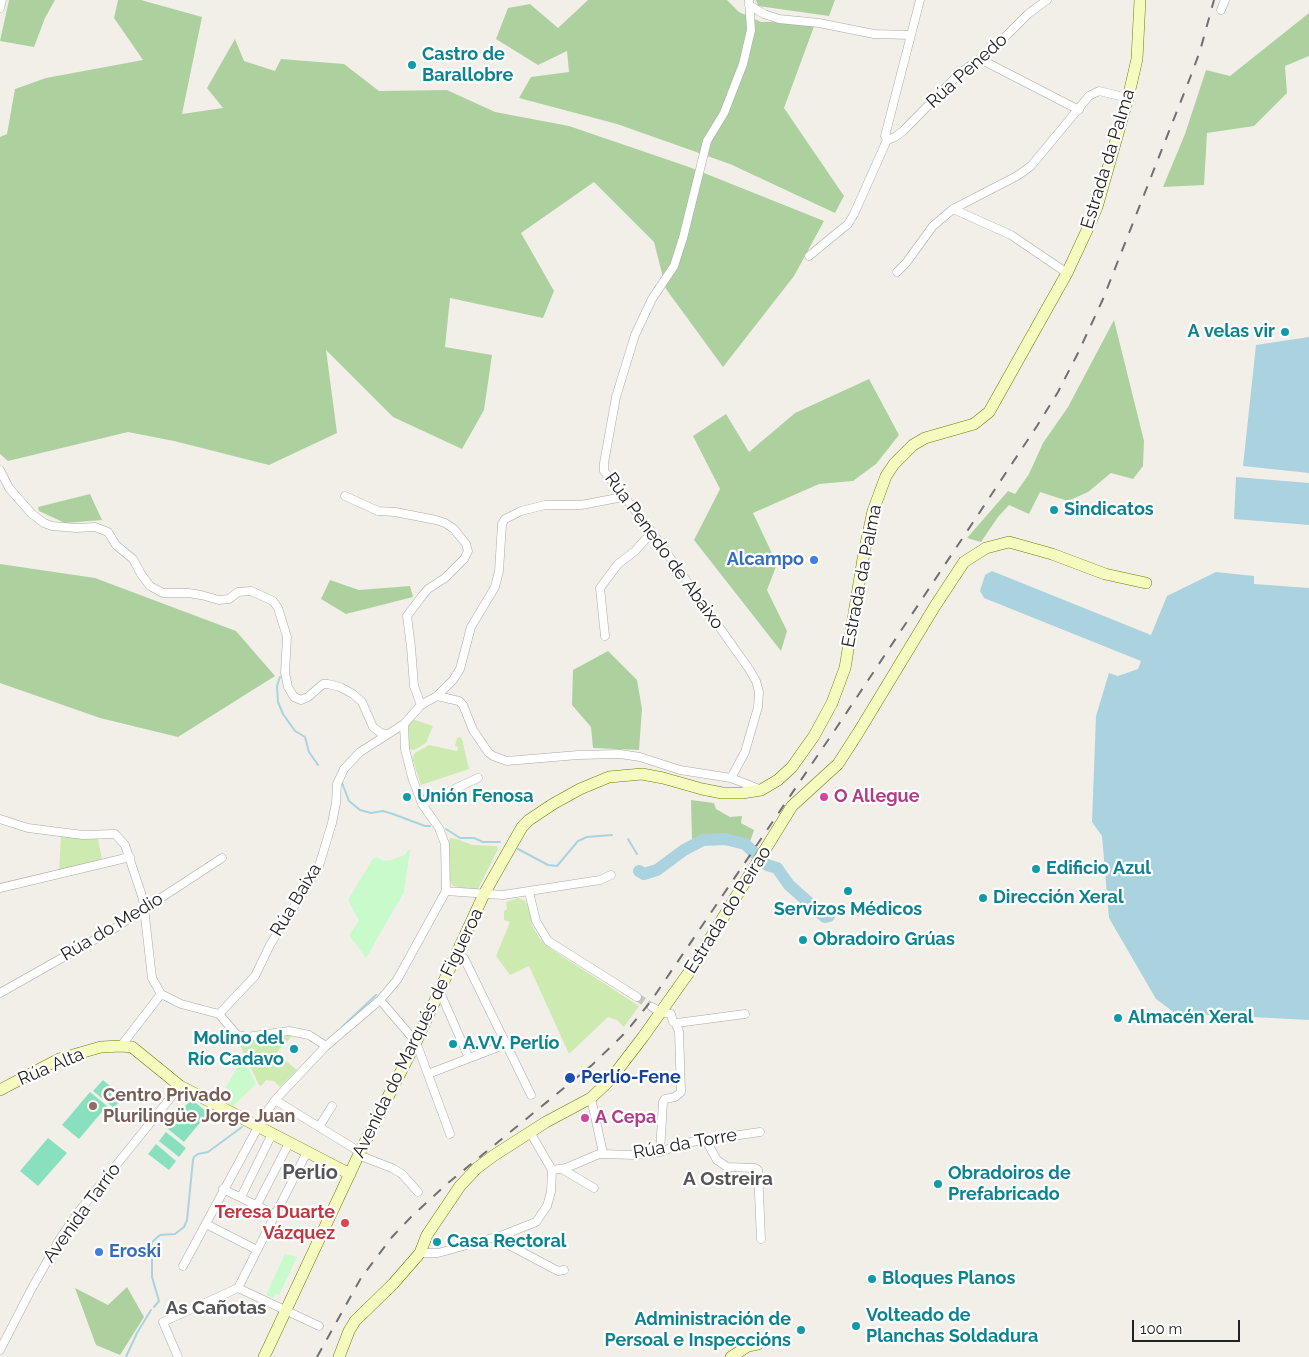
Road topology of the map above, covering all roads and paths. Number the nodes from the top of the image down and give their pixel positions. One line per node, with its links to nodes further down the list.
1 (2, 0): 8 (street)
2 (745, 0): 7 (street)
3 (920, 0): 10 (street)
4 (1047, 0): 11 (street, Rúa Penedo)
5 (1140, 0): 12 (street, Estrada da Palma)
6 (1225, 0): 9 (street)
7 (750, 3): 10 (street); 21 (street, Rúa Penedo de Abaixo)
8 (0, 8)
9 (1221, 10)
10 (910, 35): 14 (street)
11 (980, 60): 13 (street); 14 (street, Rúa Penedo)
12 (1128, 98): 13 (street); 18 (street, Estrada da Palma)
13 (1079, 110): 15 (street)
14 (887, 140): 16 (street)
15 (953, 209): 17 (street); 18 (street)
16 (809, 256)
17 (897, 272)
18 (1067, 273): 31 (street, Estrada da Palma)
19 (0, 470): 28 (street)
20 (345, 496): 26 (street)
21 (623, 497): 22 (street, Rúa Penedo de Abaixo); 25 (street, Rúa Baixa)
22 (652, 532): 24 (street); 30 (street, Rúa Penedo de Abaixo)
23 (1146, 583): 49 (street, Estrada do Peirao)
24 (605, 636)
25 (436, 696): 26 (street, Rúa Baixa); 30 (street)
26 (421, 705): 27 (street, Rúa Baixa)
27 (404, 724): 28 (street, Rúa Baixa); 32 (street)
28 (388, 734): 50 (street, Rúa Baixa)
29 (478, 778): 32 (street)
30 (731, 778): 31 (street)
31 (761, 790): 34 (street, Estrada da Palma)
32 (422, 804): 39 (street)
33 (0, 819): 35 (street)
34 (511, 845): 41 (street, Avenida do Marqués de Figueroa)
35 (130, 857): 38 (street); 42 (street)
36 (222, 858): 42 (street, Rúa do Medio)
37 (611, 875): 40 (street)
38 (0, 888)
39 (446, 891): 41 (street); 48 (street)
40 (529, 892): 41 (street); 47 (street)
41 (484, 894): 43 (street, Avenida do Marqués de Figueroa)
42 (144, 909): 45 (street, Rúa do Medio); 46 (street)
43 (456, 954): 44 (street, Avenida do Marqués de Figueroa); 54 (street)
44 (439, 990): 53 (street, Avenida do Marqués de Figueroa); 57 (street)
45 (0, 993)
46 (161, 994): 50 (street); 55 (street)
47 (636, 997)
48 (380, 1000): 53 (street); 56 (street)
49 (657, 1009): 52 (street); 62 (street, Estrada do Peirao)
50 (219, 1014): 56 (street)
51 (745, 1014): 52 (street)
52 (675, 1023): 74 (street)
53 (416, 1042): 58 (street); 75 (street, Avenida do Marqués de Figueroa)
54 (506, 1044): 57 (street); 61 (street)
55 (121, 1046): 59 (street, Rúa Alta); 60 (street, Rúa Alta)
56 (326, 1046): 63 (street)
57 (469, 1058): 58 (street)
58 (428, 1074): 70 (street)
59 (180, 1086): 65 (street, Rúa Alta); 96 (street, Avenida Tarrío)
60 (0, 1090)
61 (531, 1095)
62 (591, 1098): 67 (street, Estrada do Peirao); 76 (street)
63 (275, 1100): 65 (street); 66 (street)
64 (332, 1106): 66 (street)
65 (256, 1126): 69 (street, Rúa Alta); 81 (street)
66 (319, 1127): 75 (street)
67 (530, 1132): 78 (street); 90 (street, Estrada do Peirao)
68 (760, 1132): 71 (street, Rúa da Torre)
69 (272, 1134): 72 (street, Rúa Alta); 83 (street)
70 (450, 1134)
71 (705, 1139): 74 (street, Rúa da Torre); 88 (street)
72 (289, 1143): 73 (street, Rúa Alta); 84 (street)
73 (307, 1152): 79 (street, Rúa Alta); 85 (street)
74 (660, 1152): 76 (street, Rúa da Torre)
75 (359, 1153): 79 (street, Avenida do Marqués de Figueroa); 82 (street)
76 (603, 1153): 77 (street, Rúa da Torre)
77 (562, 1169): 78 (street, Rúa da Torre); 80 (street)
78 (552, 1170): 87 (street)
79 (350, 1174): 94 (street, Avenida do Marqués de Figueroa)
80 (594, 1188)
81 (224, 1189): 83 (street); 86 (street)
82 (418, 1192)
83 (241, 1197): 84 (street)
84 (257, 1205): 85 (street)
85 (274, 1214): 89 (street)
86 (206, 1224): 89 (street); 91 (street)
87 (503, 1235): 90 (street); 92 (street)
88 (761, 1239)
89 (257, 1250): 93 (street)
90 (420, 1253): 99 (street, Estrada do Peirao)
91 (183, 1266)
92 (564, 1270)
93 (238, 1288): 94 (street); 97 (street)
94 (287, 1311): 95 (street); 98 (street, Avenida do Marqués de Figueroa)
95 (318, 1326)
96 (0, 1350)
97 (178, 1357)
98 (264, 1357)
99 (339, 1357)
100 (731, 1357): 101 (street)
101 (747, 1357)

